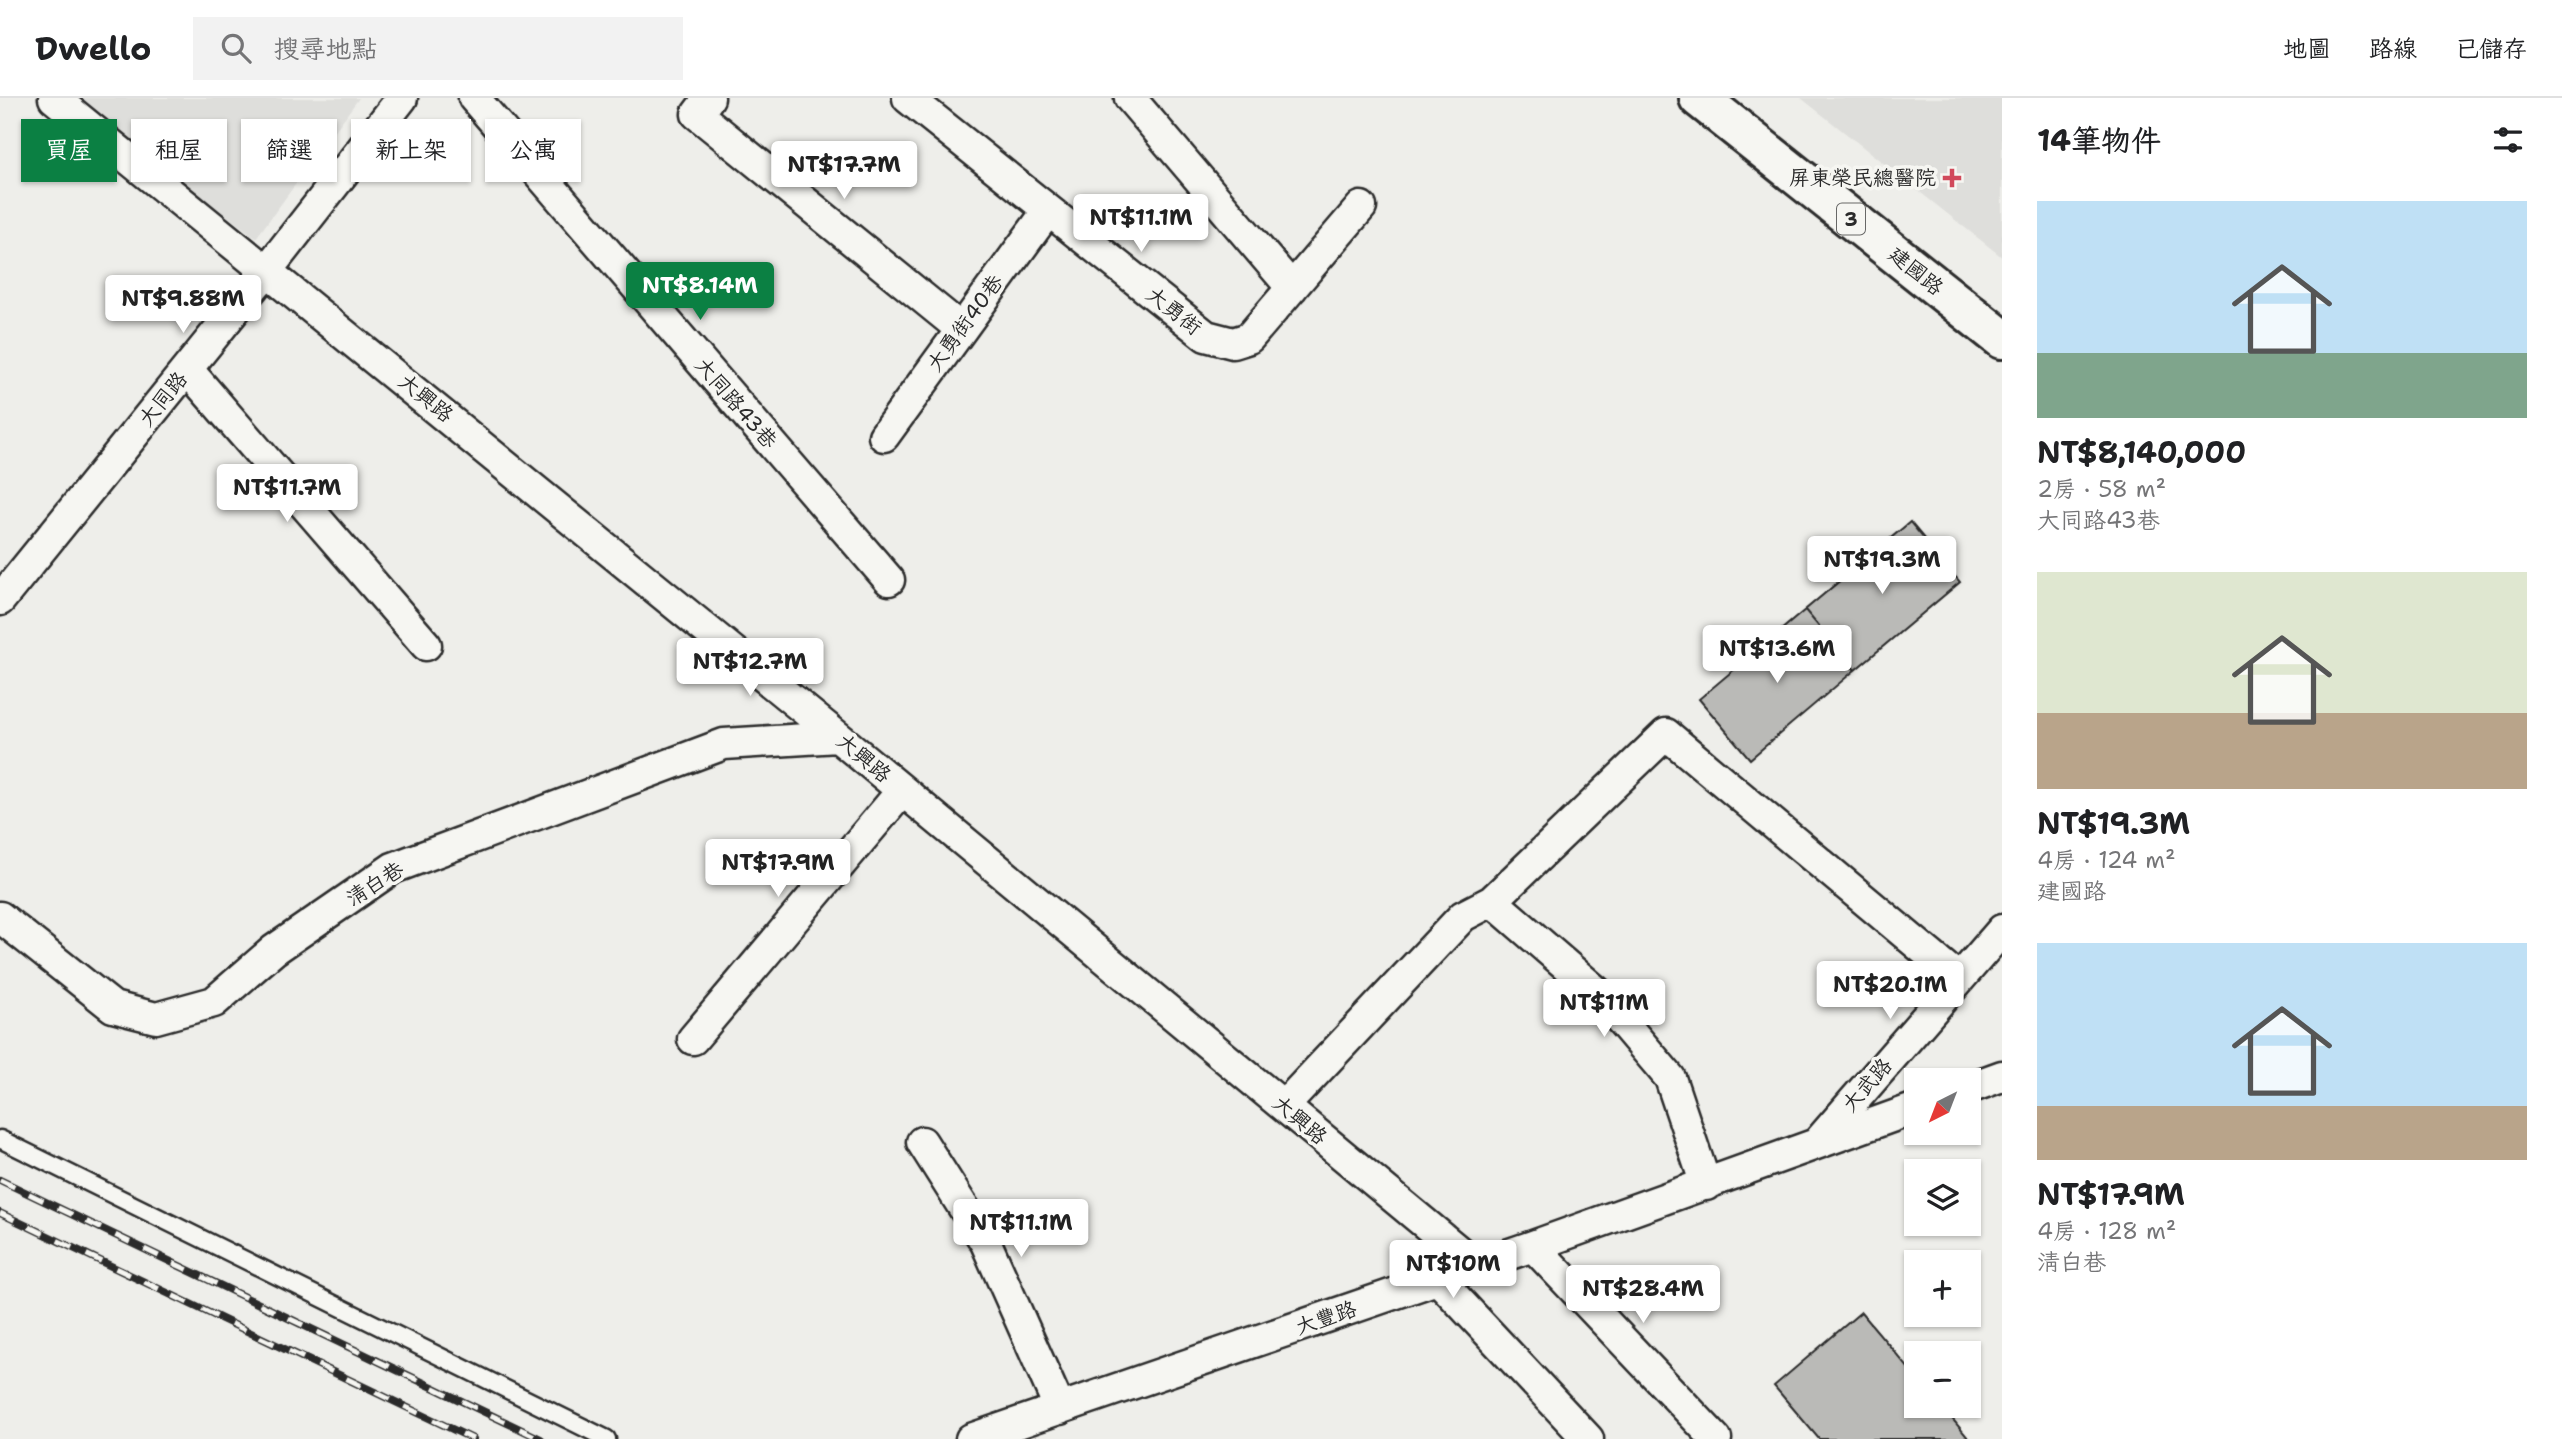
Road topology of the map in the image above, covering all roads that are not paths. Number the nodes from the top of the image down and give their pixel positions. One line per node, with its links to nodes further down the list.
1 (54, 98): 10 (street, 大興路)
2 (402, 98): 10 (street, 大同路)
3 (474, 98): 16 (street, 大同路43巷)
4 (908, 98): 9 (street, 大勇街)
5 (1130, 98): 11 (street)
6 (1699, 98): 13 (main road, 建國路 / 3)
7 (703, 106): 12 (street)
8 (1361, 207): 11 (street, 大勇街)
9 (1047, 212): 11 (street, 大勇街); 12 (street, 大勇街40巷)
10 (268, 270): 14 (street, 大同路); 19 (street, 大興路)
11 (1292, 288)
12 (960, 328): 15 (street, 大勇街40巷)
13 (2002, 339)
14 (187, 369): 17 (street, 大同路); 18 (street)
15 (884, 436)
16 (888, 580)
17 (0, 600)
18 (426, 645)
19 (838, 737): 20 (street, 大興路); 22 (street, 清白巷)
20 (902, 791): 25 (street); 28 (street, 大興路)
21 (1492, 901): 24 (street); 28 (street); 33 (street)
22 (0, 917)
23 (2002, 930): 24 (street, 大武路)
24 (1959, 979): 32 (street, 大武路)
25 (692, 1039)
26 (2002, 1076): 27 (street)
27 (1981, 1084)
28 (1284, 1106): 35 (street, 大興路)
29 (1904, 1112): 32 (street, 大豐路)
30 (0, 1139): 38 (lane)
31 (922, 1142): 37 (street)
32 (1815, 1145): 33 (street, 大豐路)
33 (1706, 1185): 34 (street, 大豐路)
34 (1533, 1246): 35 (street, 大豐路); 41 (street)
35 (1474, 1264): 36 (street, 大豐路)
36 (1438, 1279): 37 (street, 大豐路); 40 (street)
37 (1059, 1409): 39 (street, 大豐路)
38 (607, 1439)
39 (971, 1439)
40 (1588, 1439)
41 (1716, 1439)

